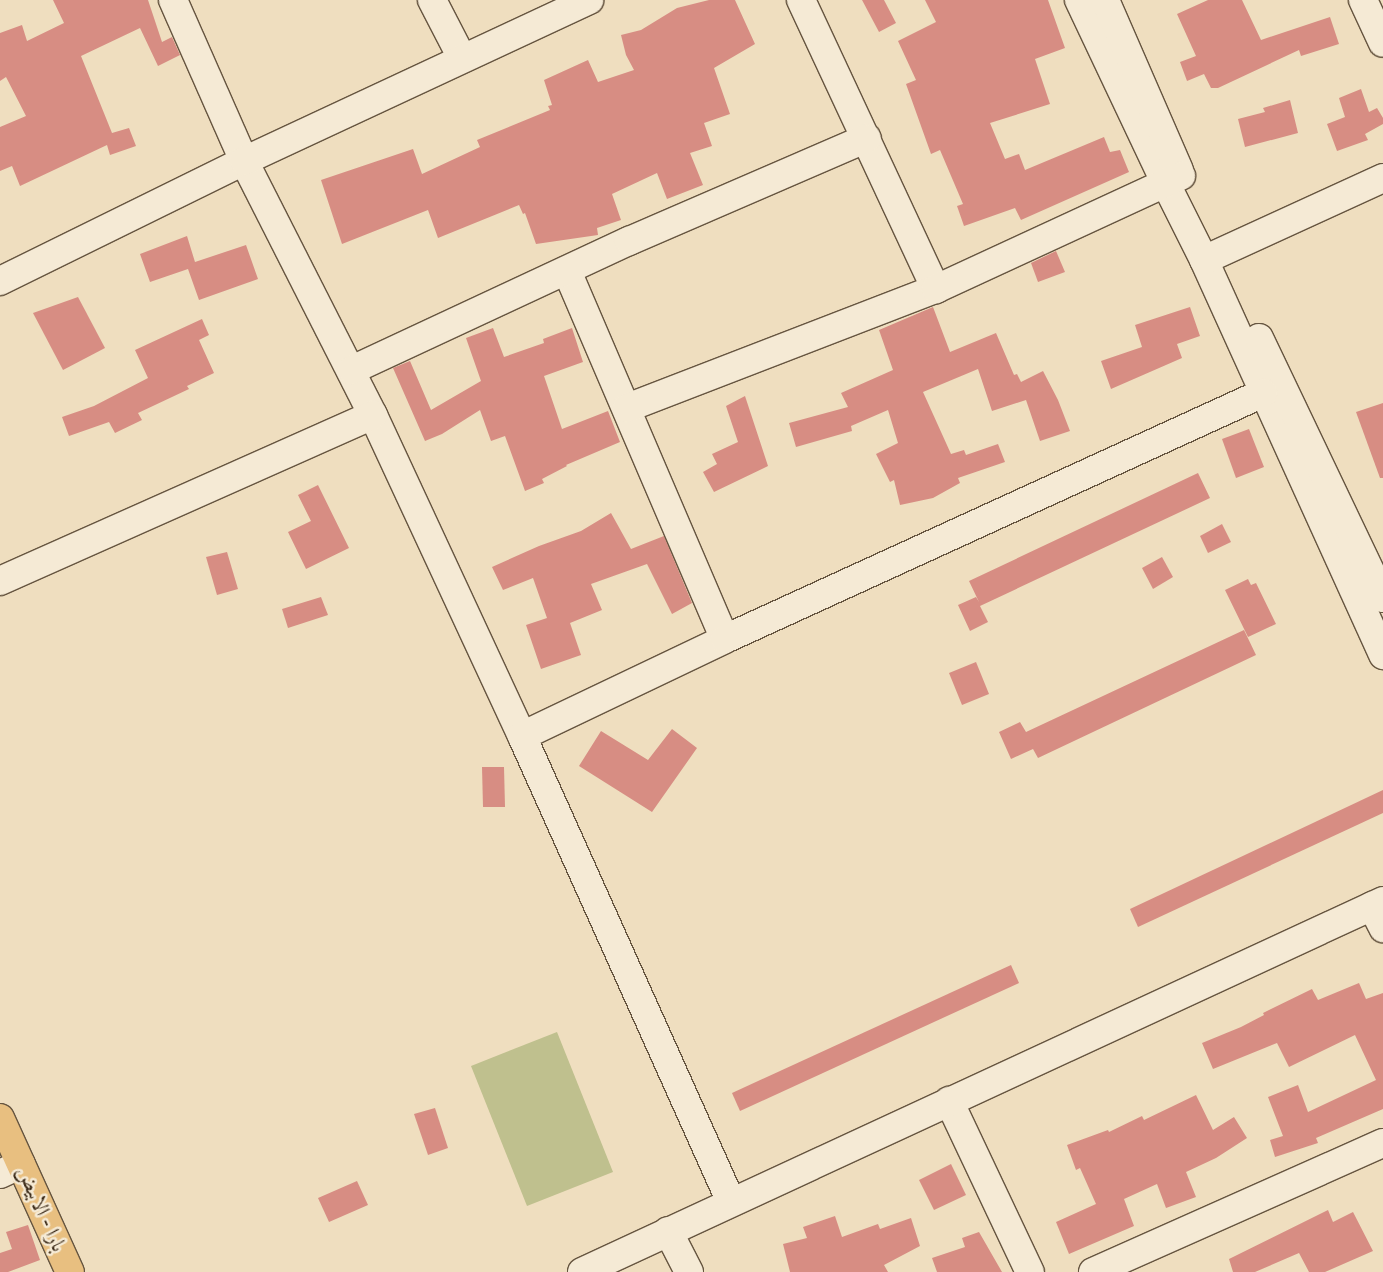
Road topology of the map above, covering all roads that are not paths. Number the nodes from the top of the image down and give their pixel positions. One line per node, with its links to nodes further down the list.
1 (173, 0): 11 (street)
2 (432, 0): 9 (street)
3 (589, 0): 9 (street)
4 (801, 0): 10 (street)
5 (1079, 0): 13 (street)
6 (1105, 0): 13 (street)
7 (1363, 0): 8 (street)
8 (1383, 43)
9 (462, 58): 11 (street)
10 (867, 138): 15 (street); 17 (street)
11 (244, 161): 16 (street); 18 (street)
12 (1383, 178): 14 (street)
13 (1174, 180): 14 (street); 17 (street)
14 (1211, 256): 19 (street); 23 (street)
15 (567, 271): 18 (street); 20 (street)
16 (0, 281)
17 (936, 289): 20 (street)
18 (352, 370): 21 (street)
19 (1263, 393): 24 (street); 25 (street)
20 (627, 408): 24 (street)
21 (373, 415): 22 (street); 26 (street)
22 (0, 581)
23 (1383, 598)
24 (725, 639): 26 (street)
25 (1383, 655)
26 (522, 736): 32 (street)
27 (1379, 912): 28 (street)
28 (949, 1102): 32 (street); 37 (street)
29 (0, 1118): 31 (main road, بارا - الابيض)
30 (1383, 1143): 38 (street)
31 (11, 1169): 34 (main road, بارا - الابيض)
32 (731, 1202): 33 (street)
33 (668, 1232): 35 (street); 36 (street)
34 (70, 1272)
35 (582, 1272)
36 (689, 1272)
37 (1030, 1272)
38 (1093, 1272)

